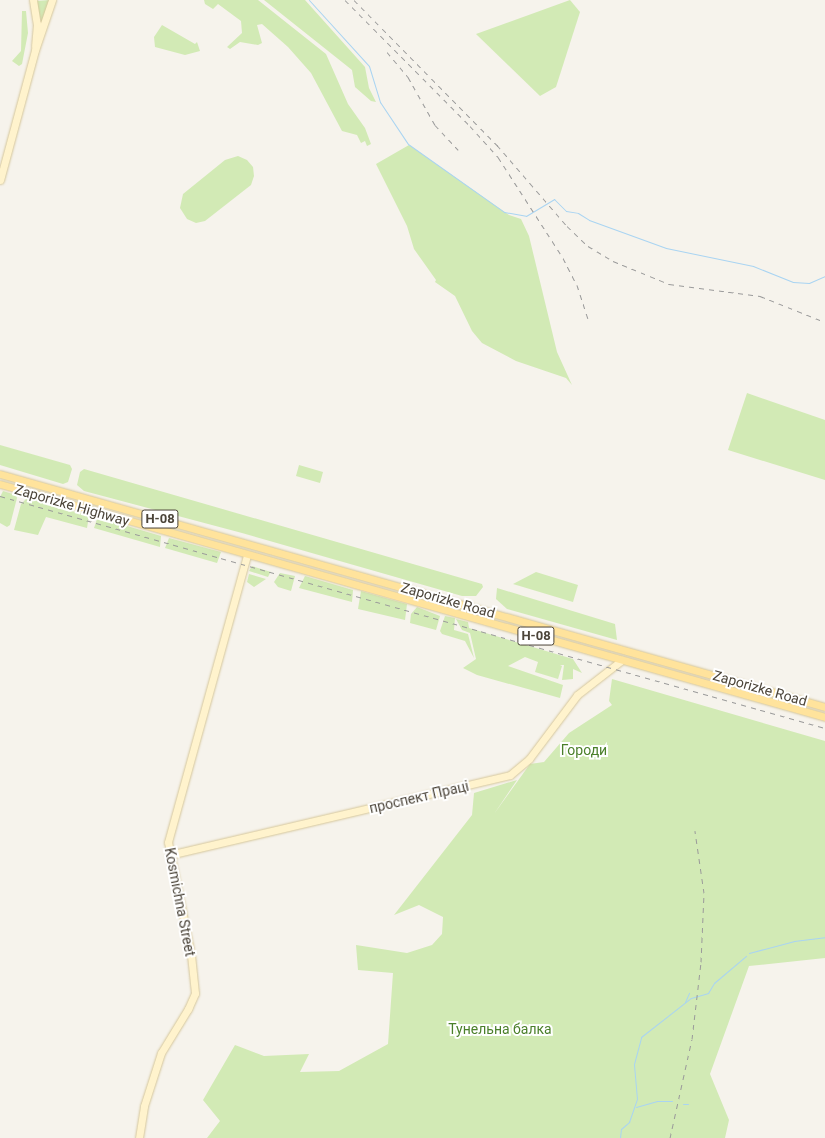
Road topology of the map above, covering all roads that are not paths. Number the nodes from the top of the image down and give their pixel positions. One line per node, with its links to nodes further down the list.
1 (33, 0): 3 (main road)
2 (52, 0): 3 (main road)
3 (35, 50): 4 (main road)
4 (0, 180)
5 (0, 474): 7 (main road, Zaporizke Road / Н-08)
6 (0, 484): 8 (main road, Zaporizke Road / Н-08)
7 (249, 544): 8 (main road, Kosmichna Street); 9 (main road, Zaporizke Road / Н-08)
8 (247, 555): 10 (main road, Zaporizke Road / Н-08); 15 (main road, Kosmichna Street)
9 (481, 610): 10 (main road); 11 (main road, Zaporizke Road / Н-08)
10 (478, 620): 12 (main road, Zaporizke Road / Н-08)
11 (624, 650): 12 (main road); 13 (main road, Zaporizke Road / Н-08)
12 (622, 660): 14 (main road, Zaporizke Road / Н-08); 15 (main road, проспект Праці)
13 (825, 707)
14 (825, 717)
15 (169, 855): 16 (main road, Kosmichna Street)
16 (139, 1138)

